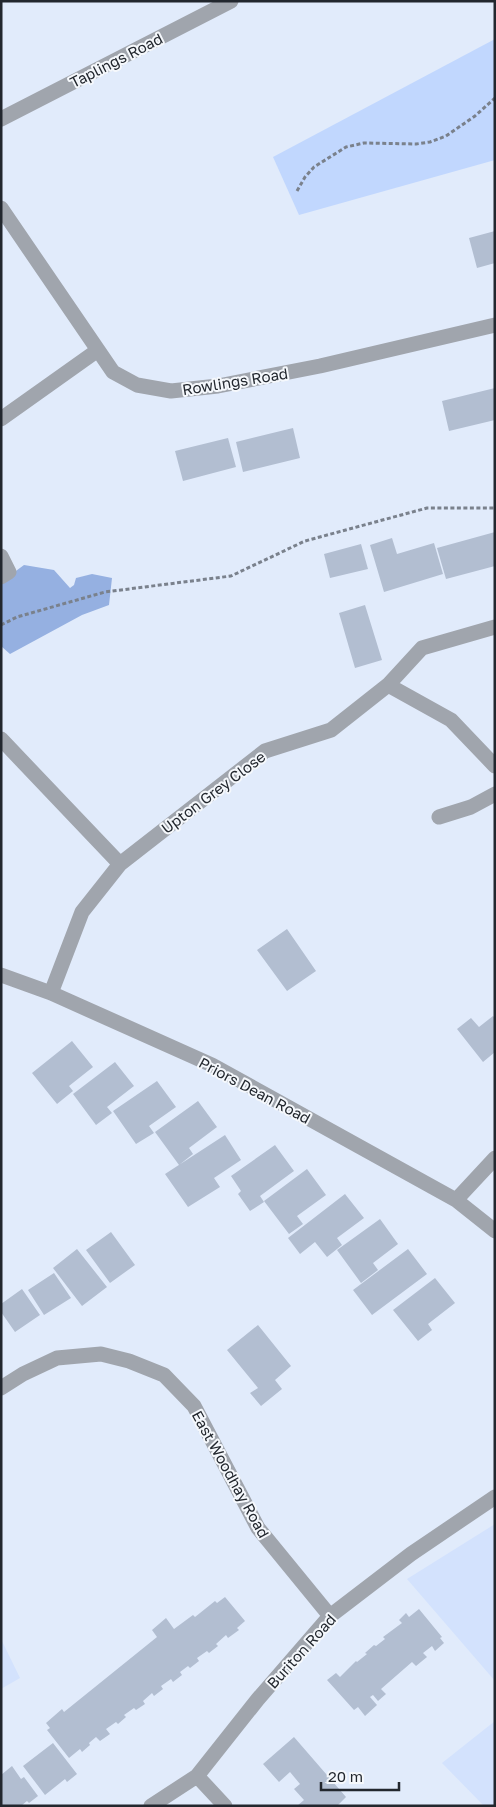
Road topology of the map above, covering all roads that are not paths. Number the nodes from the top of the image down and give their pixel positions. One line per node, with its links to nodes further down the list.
1 (231, 1): 2 (street, Taplings Road)
2 (1, 119)
3 (1, 208): 5 (street, Rowlings Road)
4 (495, 325): 5 (street, Rowlings Road)
5 (98, 350): 6 (street)
6 (1, 420)
7 (1, 556): 8 (street)
8 (1, 577)
9 (495, 626): 10 (street, Upton Grey Close)
10 (388, 685): 12 (street); 15 (street, Upton Grey Close)
11 (1, 739): 15 (street)
12 (495, 766)
13 (495, 794): 14 (street)
14 (440, 817)
15 (120, 864): 17 (street, Upton Grey Close)
16 (1, 975): 17 (street, Priors Dean Road)
17 (51, 993): 19 (street, Priors Dean Road)
18 (495, 1158): 19 (street)
19 (456, 1200): 20 (street, Priors Dean Road)
20 (495, 1231)
21 (1, 1388): 23 (street, East Woodhay Road)
22 (495, 1497): 23 (street, Buriton Road)
23 (330, 1616): 24 (street, Buriton Road)
24 (197, 1776): 25 (street, Buriton Road); 26 (street)
25 (151, 1806)
26 (225, 1806)

